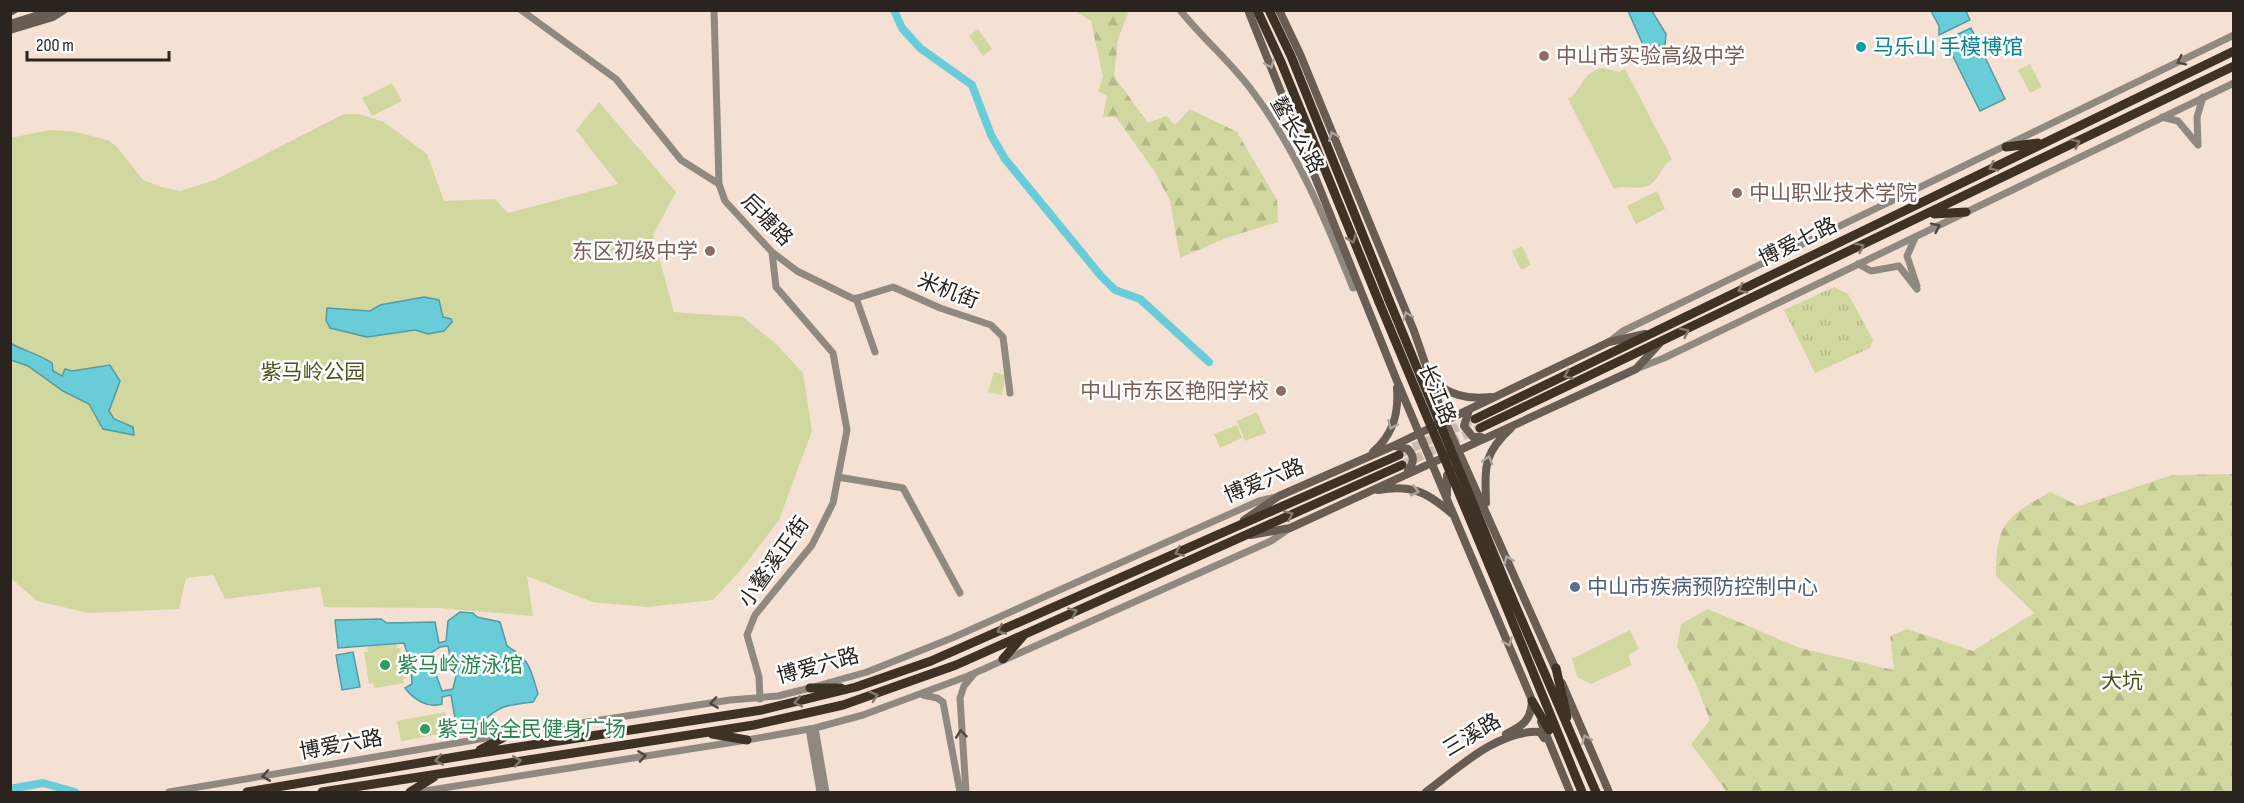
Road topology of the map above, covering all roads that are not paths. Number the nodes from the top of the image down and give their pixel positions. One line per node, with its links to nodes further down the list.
1 (54, 10): 10 (main road)
2 (64, 10): 11 (main road)
3 (521, 10): 25 (street)
4 (714, 10): 25 (street, 后塘路)
5 (1180, 10): 34 (street, 鳌长公路)
6 (1248, 10): 19 (main road, 长江路, one-way to 19)
7 (1257, 10): 14 (highway, 长江路)
8 (1269, 10): 16 (highway, 长江路)
9 (1280, 10): 20 (main road, 长江路)
10 (10, 24)
11 (10, 30)
12 (2234, 35): 23 (street, one-way to 23)
13 (2234, 51): 22 (highway, 博爱七路)
14 (1282, 65): 19 (main road); 29 (highway, 长江路)
15 (2234, 66): 28 (highway, 博爱七路, one-way to 15)
16 (1295, 67): 20 (main road, 长江路); 31 (highway, 长江路)
17 (2234, 82): 18 (street)
18 (2203, 97): 21 (street); 21 (street)
19 (1286, 102): 24 (main road, 长江路)
20 (1324, 113): 26 (main road, 长江路, one-way to 20)
21 (2162, 117): 27 (street)
22 (2046, 141): 23 (highway); 37 (highway, 博爱七路, one-way to 37)
23 (2006, 147): 39 (street)
24 (1316, 175): 29 (main road); 34 (main road, 长江路)
25 (719, 184): 32 (street, 后塘路)
26 (1356, 193): 31 (main road); 38 (main road, 长江路, one-way to 26)
27 (1966, 212): 28 (highway); 30 (street, one-way to 27)
28 (1929, 214): 40 (highway, 博爱七路, one-way to 28)
29 (1342, 215): 36 (highway, 长江路, one-way to 36)
30 (1916, 236): 33 (street); 33 (street)
31 (1364, 240): 36 (highway, 长江路)
32 (772, 252): 35 (street, 后塘路); 59 (street, 小鳌溪正街)
33 (1858, 264): 44 (street)
34 (1359, 285): 42 (main road, 长江路)
35 (856, 298): 41 (street); 46 (street, 米机街)
36 (1384, 301): 69 (highway, 长江路, bridge)
37 (1655, 332): 39 (main road); 51 (highway, 博爱七路, one-way to 51)
38 (1416, 340): 42 (main road); 43 (main road, 长江路)
39 (1609, 342): 47 (main road)
40 (1659, 344): 44 (main road); 51 (highway, 博爱七路)
41 (875, 352)
42 (1386, 352): 45 (main road, 长江路)
43 (1422, 362): 47 (main road); 49 (main road, 长江路)
44 (1636, 369): 50 (main road, 博爱七路)
45 (1397, 381): 52 (main road, 长江路); 56 (main road, one-way to 56)
46 (1010, 393)
47 (1501, 395): 48 (main road)
48 (1468, 410): 49 (main road); 51 (main road)
49 (1445, 420): 52 (main road, 博爱六路); 53 (main road, 长江路)
50 (1516, 423): 51 (main road, 博爱七路); 64 (main road, one-way to 50)
51 (1480, 428): 53 (main road, 博爱七路)
52 (1419, 433): 54 (main road, 博爱六路); 57 (main road, 长江路)
53 (1459, 449): 55 (main road, 博爱七路); 60 (main road, 长江路)
54 (1396, 450): 56 (main road, 博爱六路); 58 (main road); 66 (highway, 博爱六路)
55 (1446, 455): 57 (main road, 博爱六路)
56 (1364, 459): 62 (main road, 博爱六路)
57 (1431, 462): 58 (main road, 博爱六路); 63 (main road, 长江路)
58 (1405, 469): 61 (main road, 博爱六路); 68 (highway, 博爱六路, one-way to 58)
59 (838, 477): 70 (street); 78 (street, 小鳌溪正街)
60 (1477, 489): 63 (main road); 64 (main road, 长江路)
61 (1368, 492): 65 (main road, one-way to 65); 67 (main road, 博爱六路)
62 (1279, 496): 66 (main road); 76 (street, 博爱六路)
63 (1447, 499): 65 (main road, 长江路)
64 (1486, 507): 73 (main road, 长江路, one-way to 64)
65 (1454, 517): 79 (main road, 长江路, one-way to 79)
66 (1233, 528): 75 (highway, 博爱六路, one-way to 75)
67 (1290, 528): 68 (main road); 72 (street, 博爱六路)
68 (1241, 537): 71 (highway, 博爱六路, one-way to 68)
69 (1503, 588): 81 (highway, 长江路); 87 (highway, 长江路)
70 (960, 593)
71 (1025, 633): 72 (highway); 82 (highway, 博爱六路, one-way to 71)
72 (1003, 659): 74 (street, 博爱六路)
73 (1556, 668): 81 (highway); 103 (main road, 长江路, one-way to 73)
74 (975, 672): 77 (street, 博爱六路); 97 (street, one-way to 74)
75 (856, 687): 76 (highway); 86 (highway, 博爱六路, one-way to 86)
76 (810, 688): 78 (street, 博爱六路)
77 (918, 696): 80 (street, 博爱六路); 96 (street)
78 (760, 699): 83 (street, 博爱六路, one-way to 83)
79 (1532, 701): 85 (main road, 长江路); 87 (highway); 98 (main road, 三溪路)
80 (812, 728): 84 (street, 博爱六路); 94 (street); 95 (street)
81 (1568, 729): 102 (highway, 长江路)
82 (704, 732): 84 (highway); 88 (highway, 博爱六路, one-way to 82)
83 (510, 734): 86 (highway); 89 (street, 博爱六路, one-way to 89)
84 (747, 740): 93 (street, 博爱六路, one-way to 84)
85 (1552, 750): 99 (main road, 三溪路); 100 (main road, 长江路)
86 (473, 754): 90 (highway, 博爱六路, one-way to 90)
87 (1569, 761): 101 (highway, 长江路)
88 (438, 774): 91 (highway, 博爱六路); 92 (highway)
89 (169, 792)
90 (247, 792)
91 (322, 792)
92 (410, 792)
93 (418, 792)
94 (820, 792)
95 (826, 792)
96 (960, 792)
97 (966, 792)
98 (1419, 792)
99 (1426, 792)
100 (1570, 792)
101 (1582, 792)
102 (1596, 792)
103 (1609, 792)

